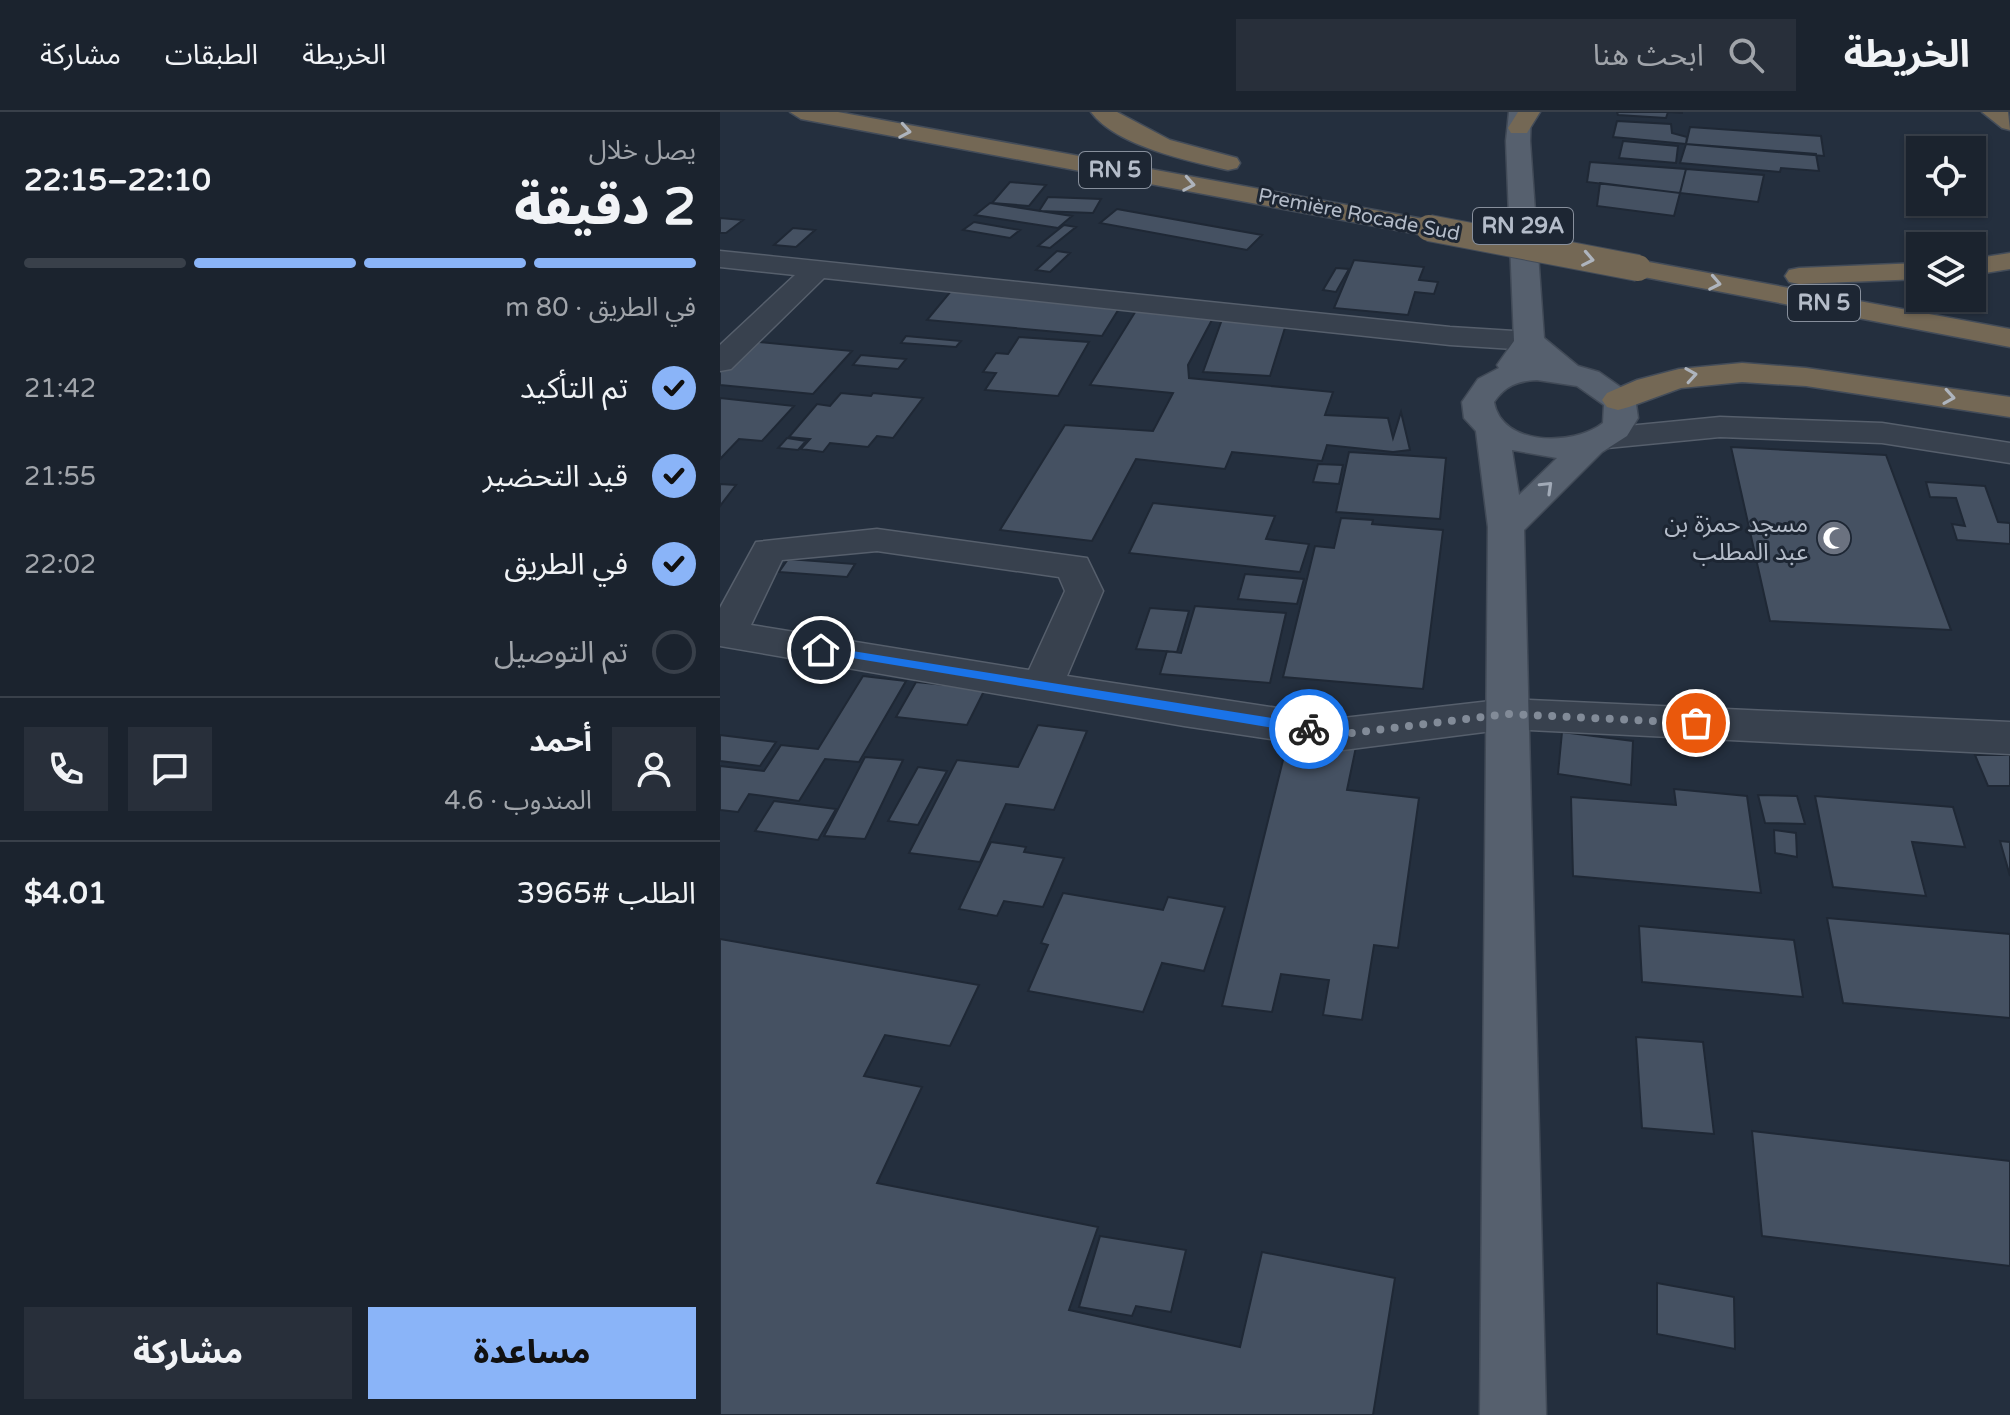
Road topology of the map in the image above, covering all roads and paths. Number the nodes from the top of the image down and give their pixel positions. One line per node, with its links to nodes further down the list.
1 (801, 112): 10 (highway, Première Rocade Sud / RN 5, one-way to 10)
2 (922, 112): 7 (highway, RN 5)
3 (1102, 112): 8 (highway, Première Rocade Sud / RN 5)
4 (1993, 112): 6 (highway)
5 (1520, 116): 22 (main road, RN 29A)
6 (2010, 123)
7 (1058, 136)
8 (1104, 144)
9 (1363, 191): 10 (highway, Première Rocade Sud / RN 5)
10 (1435, 218): 11 (highway, Première Rocade Sud / RN 5, bridge)
11 (1638, 256): 17 (highway, Première Rocade Sud / RN 5); 21 (highway, Première Rocade Sud / RN 5, one-way to 21)
12 (720, 259): 15 (street)
13 (2010, 261): 14 (highway)
14 (1986, 265)
15 (818, 269): 22 (street); 23 (street)
16 (1906, 272): 17 (highway)
17 (1799, 276): 18 (highway, Première Rocade Sud / RN 5)
18 (1906, 295)
19 (1986, 310): 20 (highway, Première Rocade Sud / RN 5)
20 (2010, 314)
21 (2010, 338)
22 (1529, 341): 24 (main road); 25 (main road)
23 (720, 362)
24 (1567, 373): 25 (main road); 26 (main road)
25 (1504, 377): 29 (main road)
26 (1619, 403): 27 (highway, one-way to 27); 28 (street); 30 (main road)
27 (2010, 407)
28 (1720, 427): 30 (street); 31 (street)
29 (1492, 431): 30 (main road); 32 (main road)
30 (1598, 442): 32 (main road, one-way to 30)
31 (2010, 453)
32 (1506, 527): 35 (main road)
33 (723, 633): 34 (street); 34 (street)
34 (1042, 687): 35 (street)
35 (1508, 714): 36 (street); 37 (main road)
36 (2010, 738)
37 (1513, 1415)

